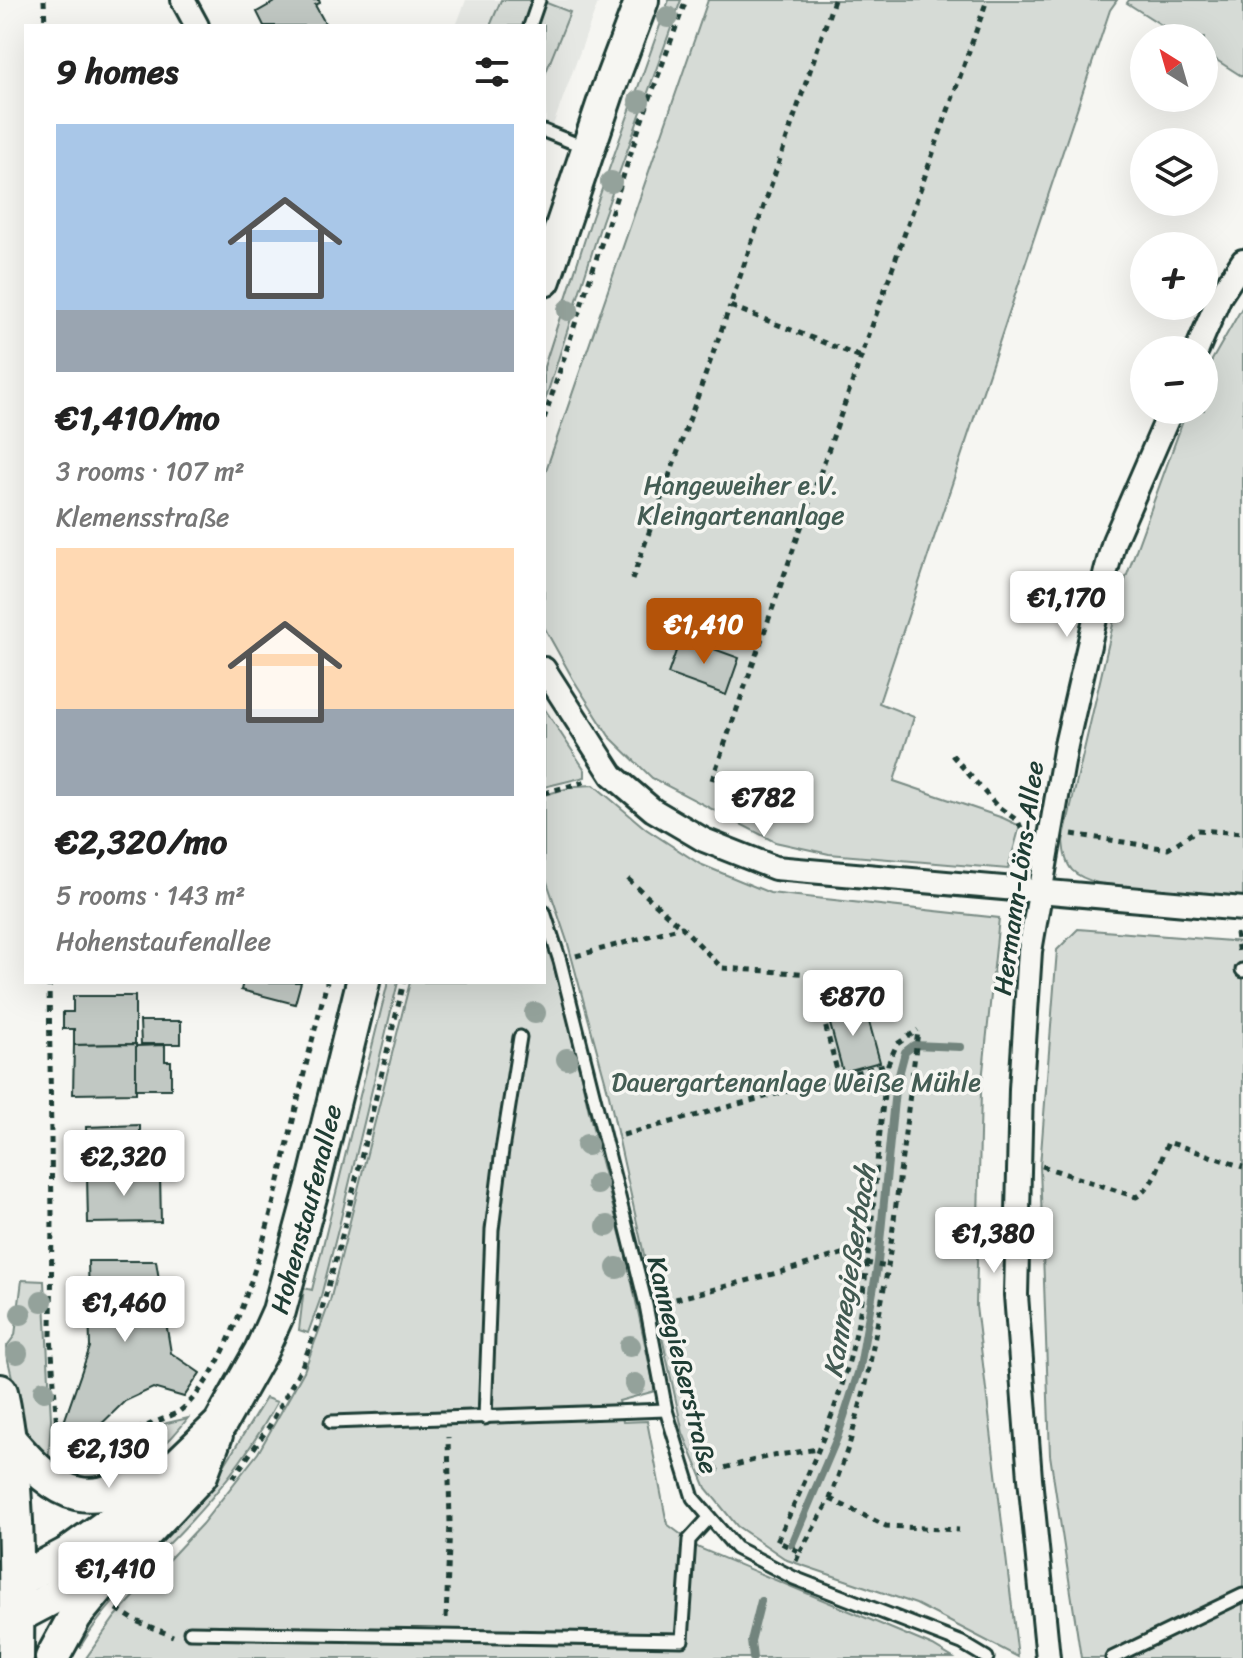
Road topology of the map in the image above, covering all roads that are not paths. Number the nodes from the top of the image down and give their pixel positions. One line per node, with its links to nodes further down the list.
1 (183, 0): 4 (street)
2 (539, 0): 5 (lane)
3 (642, 0): 7 (main road)
4 (196, 24)
5 (531, 24)
6 (546, 132): 7 (lane)
7 (588, 149): 9 (main road)
8 (1243, 261): 10 (street)
9 (546, 274)
10 (1203, 336)
11 (1165, 424): 13 (street, Hermann-Löns-Allee)
12 (546, 672): 13 (street)
13 (1039, 893): 14 (street); 32 (street, Hermann-Löns-Allee)
14 (1239, 909)
15 (546, 918): 19 (lane, Kannegießerstraße)
16 (363, 984): 22 (main road, Hohenstaufenallee)
17 (520, 1037): 20 (lane)
18 (0, 1392): 23 (main road)
19 (666, 1410): 20 (lane); 24 (lane, Kannegießerstraße)
20 (485, 1418): 21 (lane)
21 (331, 1422)
22 (216, 1428): 23 (main road); 25 (main road, Hohenstaufenallee); 27 (main road, Hohenstaufenallee)
23 (9, 1439): 27 (main road)
24 (709, 1518): 28 (lane); 31 (lane, Kannegießerstraße)
25 (141, 1538): 27 (main road, Hohenstaufenallee); 30 (main road)
26 (1243, 1595): 33 (lane)
27 (8, 1603): 29 (main road)
28 (190, 1632)
29 (16, 1658)
30 (52, 1658)
31 (987, 1658)
32 (1048, 1658)
33 (1112, 1658)

